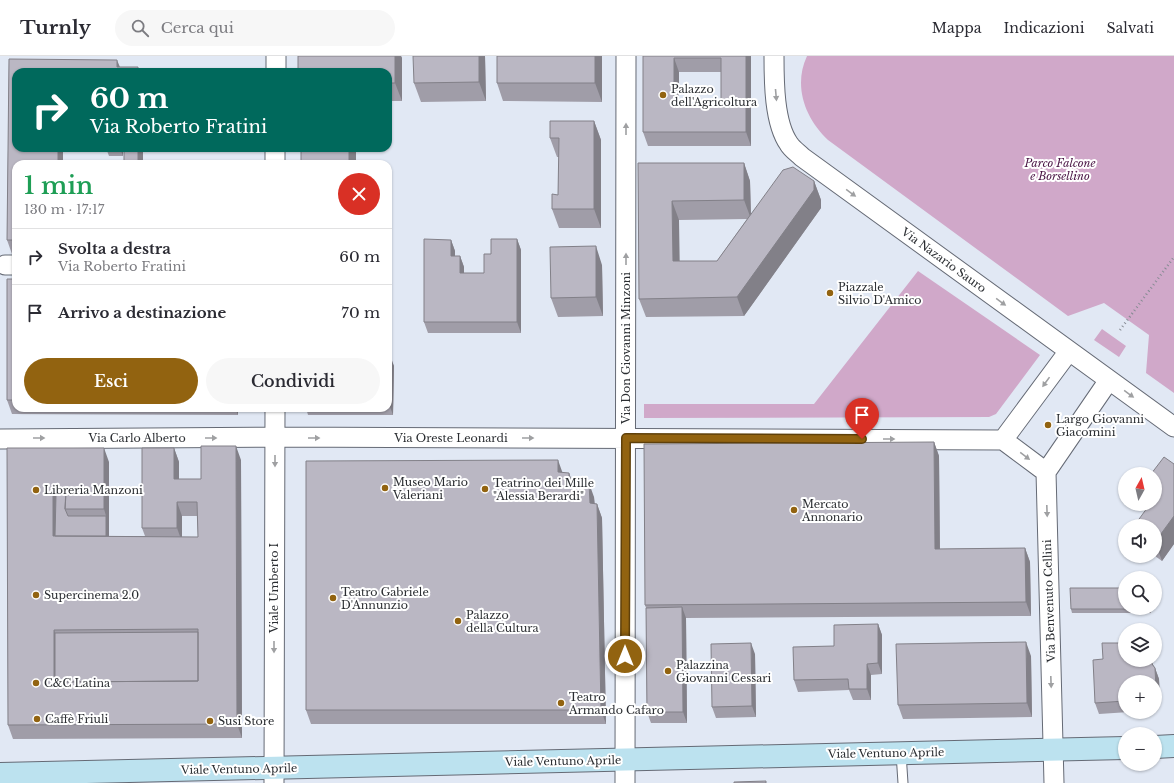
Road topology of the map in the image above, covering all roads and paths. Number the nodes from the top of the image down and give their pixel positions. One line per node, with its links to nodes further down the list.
1 (276, 56): 4 (street)
2 (626, 56): 12 (street, Via Don Giovanni Minzoni, one-way to 2)
3 (774, 56): 7 (street, Via Nazario Sauro, one-way to 7)
4 (276, 68)
5 (1174, 257): 6 (path)
6 (1120, 330)
7 (1069, 351): 8 (street, Via Nazario Sauro); 14 (street, one-way to 14)
8 (1109, 380): 10 (street, Via Nazario Sauro, one-way to 10); 15 (street)
9 (275, 412): 11 (street, Viale Umberto I)
10 (1174, 427)
11 (275, 437): 12 (street, Via Oreste Leonardi, one-way to 12); 13 (street, Via Carlo Alberto, one-way to 11); 23 (street, Viale Umberto I, one-way to 23)
12 (626, 438): 14 (street, Via Oreste Leonardi, one-way to 14); 21 (street, Via Don Giovanni Minzoni)
13 (0, 439)
14 (1003, 440): 15 (street, one-way to 15)
15 (1046, 472): 19 (street, Via Benvenuto Cellini, one-way to 19)
16 (1174, 746): 17 (main road)
17 (1162, 747)
18 (1118, 748): 19 (main road, Viale Ventuno Aprile)
19 (1053, 750): 20 (main road, Viale Ventuno Aprile); 26 (street, Via Benvenuto Cellini)
20 (901, 753): 21 (main road, Viale Ventuno Aprile); 25 (lane)
21 (624, 760): 23 (main road, Viale Ventuno Aprile); 24 (street, Via Don Giovanni Minzoni)
22 (0, 774): 23 (main road, Viale Ventuno Aprile)
23 (274, 775)
24 (625, 783)
25 (903, 783)
26 (1054, 783)

